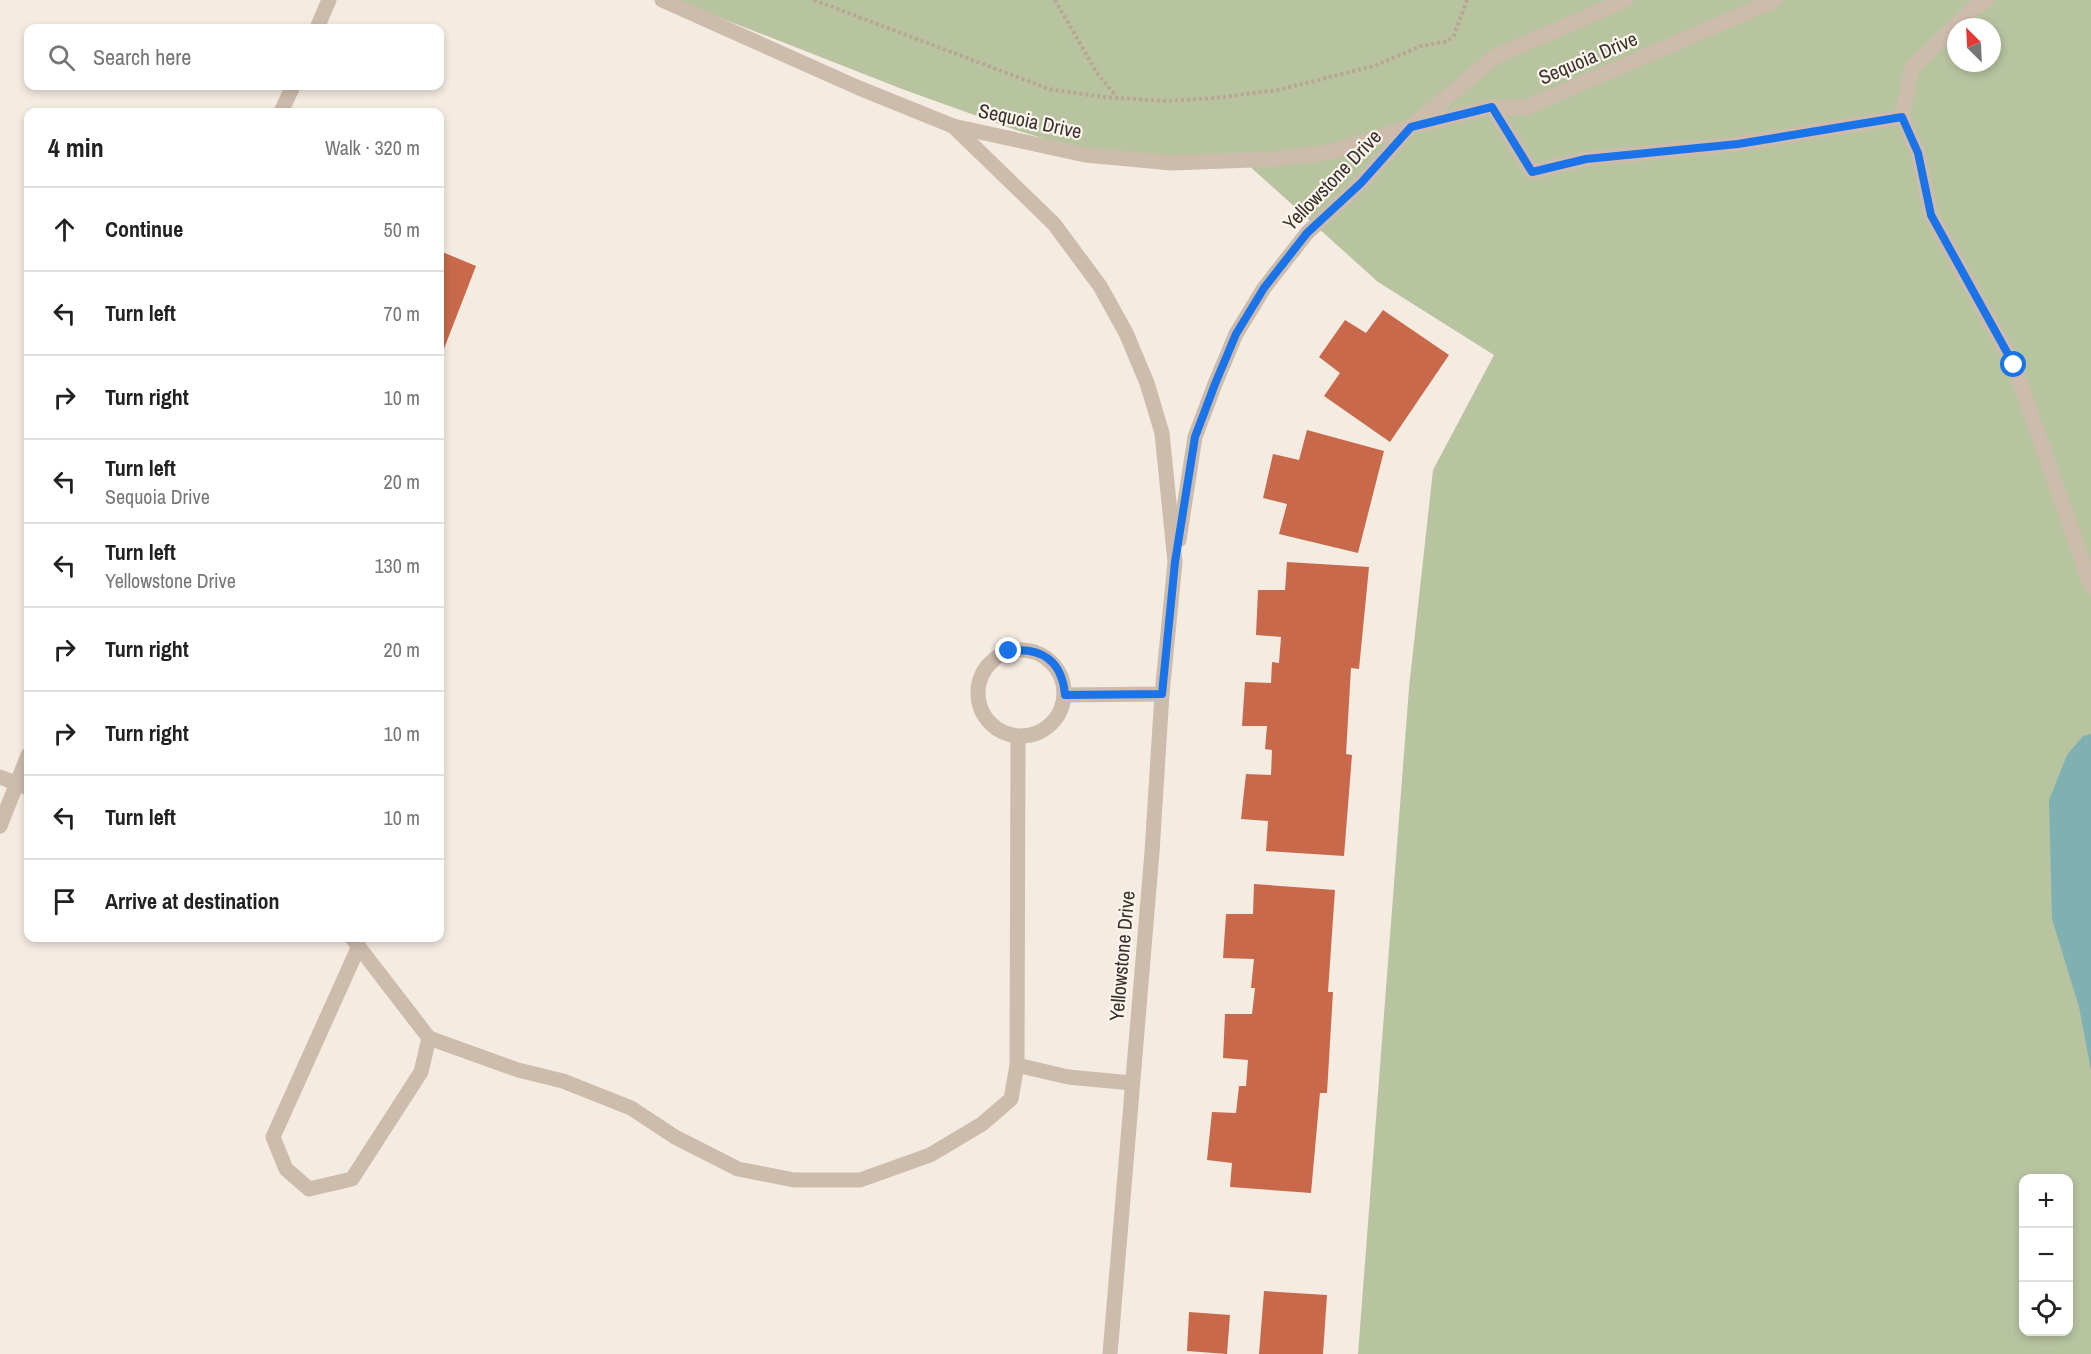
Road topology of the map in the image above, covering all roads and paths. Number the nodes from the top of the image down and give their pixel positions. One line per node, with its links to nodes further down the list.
1 (329, 0): 9 (street)
2 (662, 0): 15 (street, Sequoia Drive)
3 (814, 0): 11 (path)
4 (1055, 0): 11 (path)
5 (1467, 0): 11 (path)
6 (1624, 0): 16 (street, Sequoia Drive)
7 (1775, 0): 12 (street, Sequoia Drive)
8 (1987, 0): 14 (street)
9 (319, 24)
10 (290, 90): 13 (street)
11 (1117, 96)
12 (1492, 107): 14 (street); 16 (street, Sequoia Drive)
13 (283, 108)
14 (1902, 117): 18 (street)
15 (953, 126): 16 (street, Sequoia Drive); 17 (street, Yellowstone Drive)
16 (1411, 127): 17 (street, Yellowstone Drive)
17 (1175, 562): 19 (street, Yellowstone Drive)
18 (2091, 586)
19 (1162, 694): 20 (street); 28 (street, Yellowstone Drive)
20 (1065, 695): 21 (street); 21 (street)
21 (1018, 736): 27 (street)
22 (0, 777): 23 (street)
23 (23, 786): 24 (street)
24 (0, 826)
25 (356, 942): 26 (street); 26 (street)
26 (429, 1038): 27 (street)
27 (1017, 1065): 28 (street)
28 (1132, 1083): 29 (street, Yellowstone Drive)
29 (1110, 1354)

